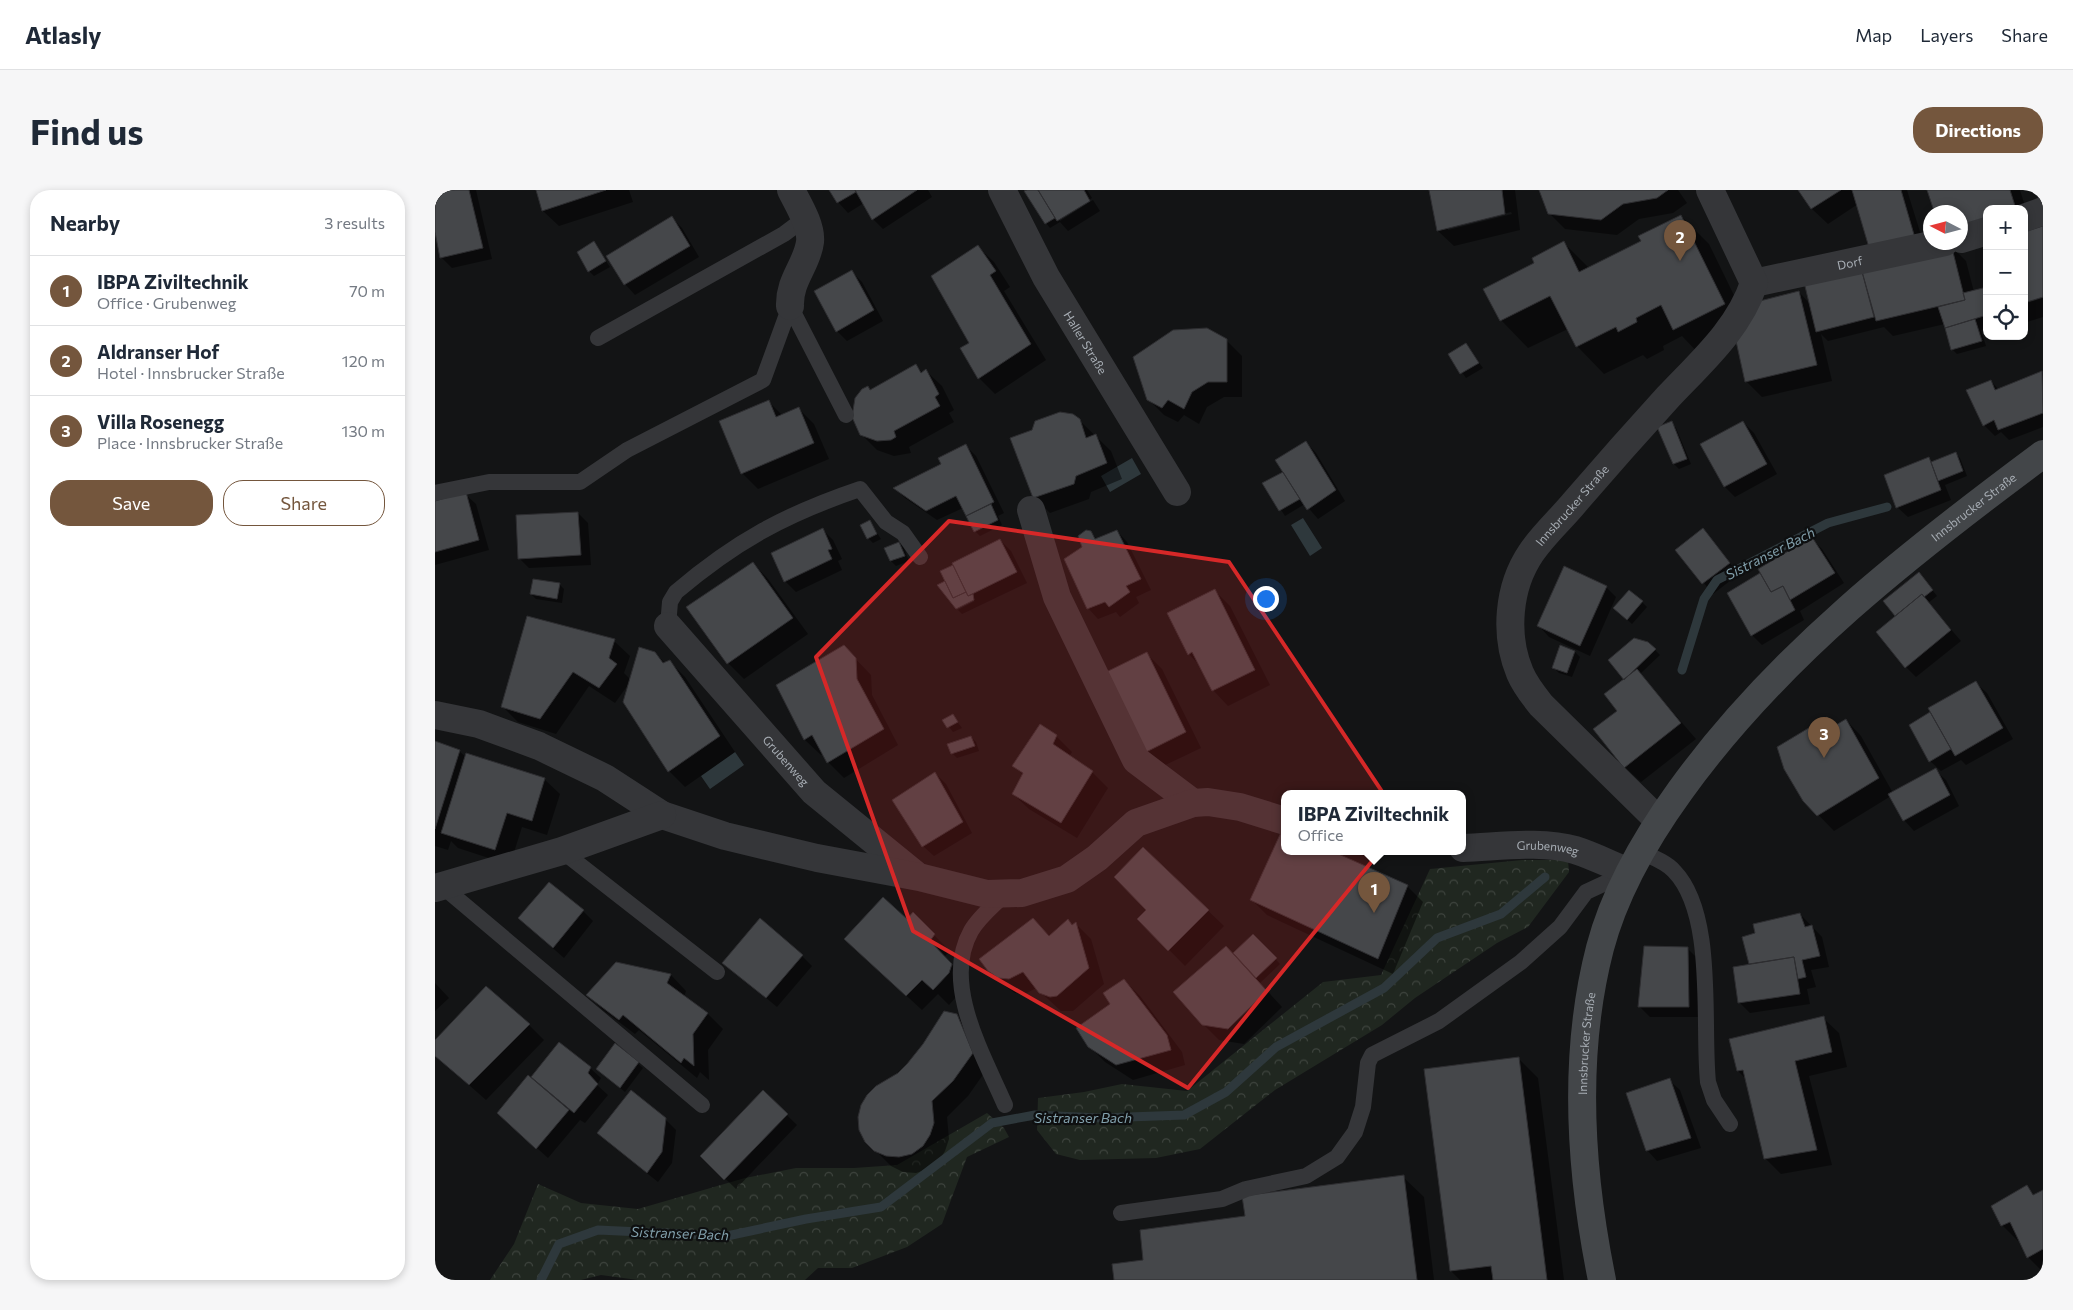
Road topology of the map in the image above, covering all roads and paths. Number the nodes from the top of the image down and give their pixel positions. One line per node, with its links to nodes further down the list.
1 (791, 190): 6 (street)
2 (1002, 190): 15 (street, Haller Straße)
3 (1710, 190): 10 (street)
4 (2043, 211): 5 (street)
5 (2028, 217)
6 (804, 219): 11 (street); 12 (lane)
7 (1983, 232): 8 (street)
8 (1968, 237)
9 (1923, 247): 10 (street, Dorf)
10 (1754, 283): 24 (street, Innsbrucker Straße)
11 (790, 306): 13 (lane); 16 (lane)
12 (598, 338)
13 (846, 415)
14 (2043, 454): 24 (main road, Innsbrucker Straße)
15 (1177, 492)
16 (435, 493)
17 (1031, 510): 21 (street)
18 (920, 557): 19 (lane)
19 (668, 626): 28 (street, Grubenweg)
20 (435, 715): 22 (street, Grubenweg)
21 (1193, 803): 23 (street, Grubenweg); 30 (street, Grubenweg)
22 (662, 815): 26 (street); 28 (street, Grubenweg)
23 (1281, 820)
24 (1659, 821): 27 (main road, Innsbrucker Straße)
25 (1466, 848): 27 (street, Grubenweg)
26 (562, 850): 29 (street); 31 (lane)
27 (1635, 862): 34 (lane); 35 (lane); 36 (main road, Innsbrucker Straße)
28 (919, 877): 30 (street, Grubenweg)
29 (439, 887): 32 (lane)
30 (1004, 895): 33 (lane)
31 (717, 972)
32 (702, 1105)
33 (1005, 1105)
34 (1730, 1124)
35 (1121, 1213)
36 (1602, 1280)

